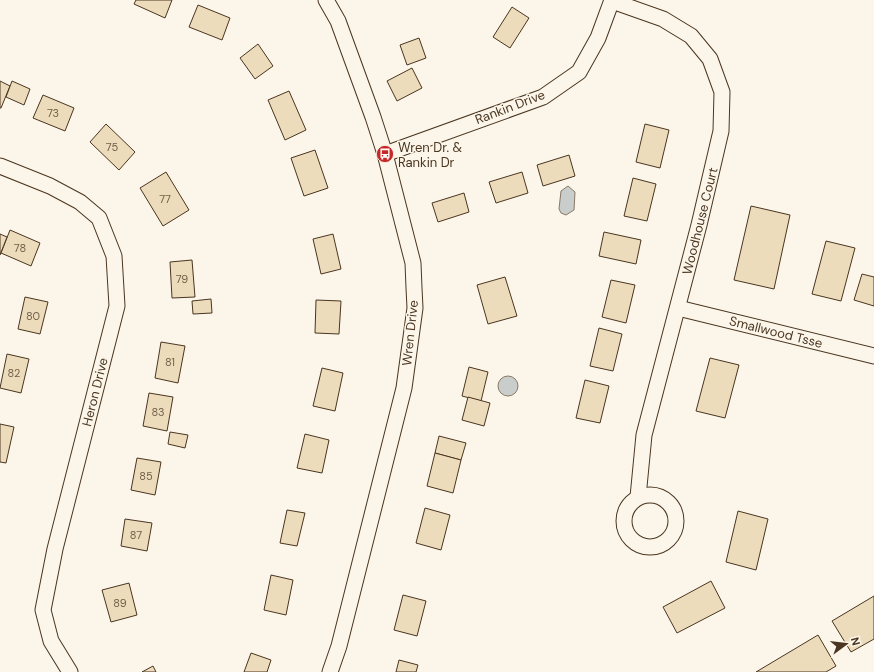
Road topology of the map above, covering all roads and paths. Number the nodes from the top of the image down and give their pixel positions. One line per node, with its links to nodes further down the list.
1 (326, 0): 3 (street, Wren Drive)
2 (612, 0): 3 (street, Rankin Drive); 5 (street, Woodhouse Court)
3 (385, 154): 9 (street, Wren Drive)
4 (0, 166): 8 (street, Heron Drive)
5 (678, 308): 6 (street, Smallwood Tsse); 7 (street, Woodhouse Court)
6 (874, 356)
7 (638, 497)
8 (70, 672)
9 (330, 672)

